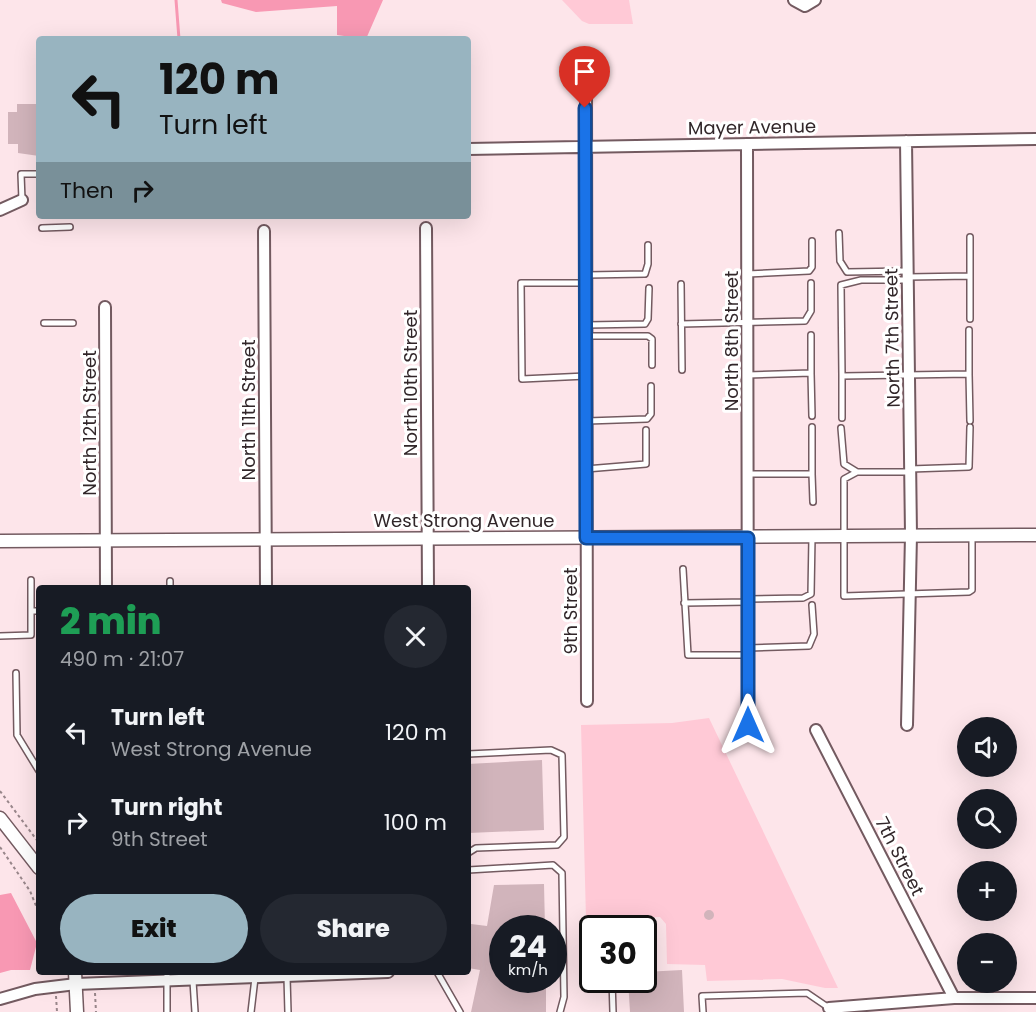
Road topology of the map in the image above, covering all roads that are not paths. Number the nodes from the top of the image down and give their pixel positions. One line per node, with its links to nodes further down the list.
1 (794, 0): 2 (street)
2 (815, 0)
3 (586, 89): 7 (street, 9th Street)
4 (1036, 139): 5 (street, Mayer Avenue)
5 (906, 141): 6 (street, Mayer Avenue); 21 (street, North 7th Street)
6 (747, 144): 7 (street, Mayer Avenue); 20 (street, North 8th Street)
7 (584, 145): 8 (street, Mayer Avenue); 23 (street, 9th Street)
8 (471, 149)
9 (36, 174): 10 (lane)
10 (22, 200): 11 (street)
11 (0, 210)
12 (70, 227): 13 (lane)
13 (42, 228)
14 (426, 228): 61 (street, North 10th Street)
15 (264, 231): 66 (street, North 11th Street)
16 (839, 233): 21 (lane)
17 (970, 237): 22 (lane)
18 (812, 241): 20 (lane)
19 (648, 245): 23 (lane)
20 (747, 274): 31 (street, North 8th Street)
21 (907, 276): 22 (lane); 39 (street, North 7th Street); 43 (lane)
22 (970, 276): 28 (lane)
23 (585, 279): 34 (street, 9th Street); 42 (lane)
24 (811, 283): 31 (lane)
25 (681, 284): 32 (lane)
26 (649, 288): 34 (lane)
27 (105, 307): 65 (street, North 12th Street)
28 (970, 319)
29 (44, 323): 30 (lane)
30 (73, 323)
31 (747, 323): 32 (lane); 41 (street, North 8th Street)
32 (681, 324): 37 (lane)
33 (969, 330): 40 (lane)
34 (585, 331): 36 (lane); 42 (street, 9th Street)
35 (812, 335): 38 (lane)
36 (652, 364)
37 (682, 370)
38 (811, 373): 41 (lane); 45 (lane)
39 (909, 374): 40 (lane); 43 (lane); 52 (street, North 7th Street)
40 (969, 374): 52 (lane)
41 (747, 375): 54 (street, North 8th Street)
42 (586, 376): 47 (street, 9th Street)
43 (842, 376): 46 (lane)
44 (651, 386): 47 (lane)
45 (812, 416)
46 (842, 418)
47 (586, 421): 51 (street, 9th Street)
48 (812, 427): 55 (lane)
49 (841, 428): 53 (lane)
50 (646, 430): 51 (lane)
51 (586, 469): 63 (street, 9th Street)
52 (910, 471): 53 (lane); 57 (street, North 7th Street)
53 (857, 472): 60 (lane)
54 (747, 474): 55 (lane); 64 (street, North 8th Street)
55 (812, 474): 56 (lane)
56 (813, 502)
57 (911, 535): 58 (street, West Strong Avenue); 60 (street, West Strong Avenue); 75 (street)
58 (972, 535): 59 (street, West Strong Avenue); 75 (lane)
59 (1036, 535)
60 (843, 536): 62 (street, West Strong Avenue); 75 (lane)
61 (427, 537): 63 (street, West Strong Avenue); 66 (street, West Strong Avenue); 74 (street, North 10th Street)
62 (812, 537): 64 (street, West Strong Avenue); 76 (lane)
63 (586, 538): 64 (street, West Strong Avenue); 84 (street, 9th Street)
64 (748, 538): 76 (street, North 8th Street)
65 (106, 540): 66 (street, West Strong Avenue); 67 (street, West Strong Avenue); 71 (street, North 12th Street)
66 (265, 540): 73 (street, North 11th Street)
67 (0, 541)
68 (683, 569): 77 (lane)
69 (31, 580): 79 (lane)
70 (170, 580): 72 (lane)
71 (106, 585)
72 (170, 585)
73 (266, 585)
74 (428, 585)
75 (909, 594): 86 (street)
76 (748, 600): 77 (lane); 82 (street, North 8th Street)
77 (684, 603): 82 (lane)
78 (812, 605): 82 (lane)
79 (31, 611): 80 (lane); 81 (lane)
80 (36, 611)
81 (0, 636)
82 (748, 651): 85 (street, North 8th Street)
83 (16, 673): 89 (lane)
84 (587, 701)
85 (748, 725)
86 (907, 725)
87 (816, 730): 102 (street, 7th Street)
88 (471, 754): 91 (lane)
89 (36, 766)
90 (0, 818): 92 (street)
91 (471, 851)
92 (36, 864)
93 (471, 870): 112 (lane)
94 (300, 975): 97 (street)
95 (439, 975): 111 (lane)
96 (167, 977): 98 (street); 100 (street); 107 (lane)
97 (287, 977): 99 (street); 110 (lane)
98 (76, 978): 104 (street); 106 (street)
99 (255, 978): 100 (street); 109 (lane)
100 (193, 981): 108 (lane)
101 (612, 993): 113 (lane)
102 (954, 998): 103 (street); 105 (street)
103 (1036, 998)
104 (0, 999)
105 (830, 1010): 114 (lane)
106 (77, 1012)
107 (167, 1012)
108 (195, 1012)
109 (251, 1012)
110 (288, 1012)
111 (460, 1012)
112 (560, 1012)
113 (613, 1012)
114 (703, 1012)

